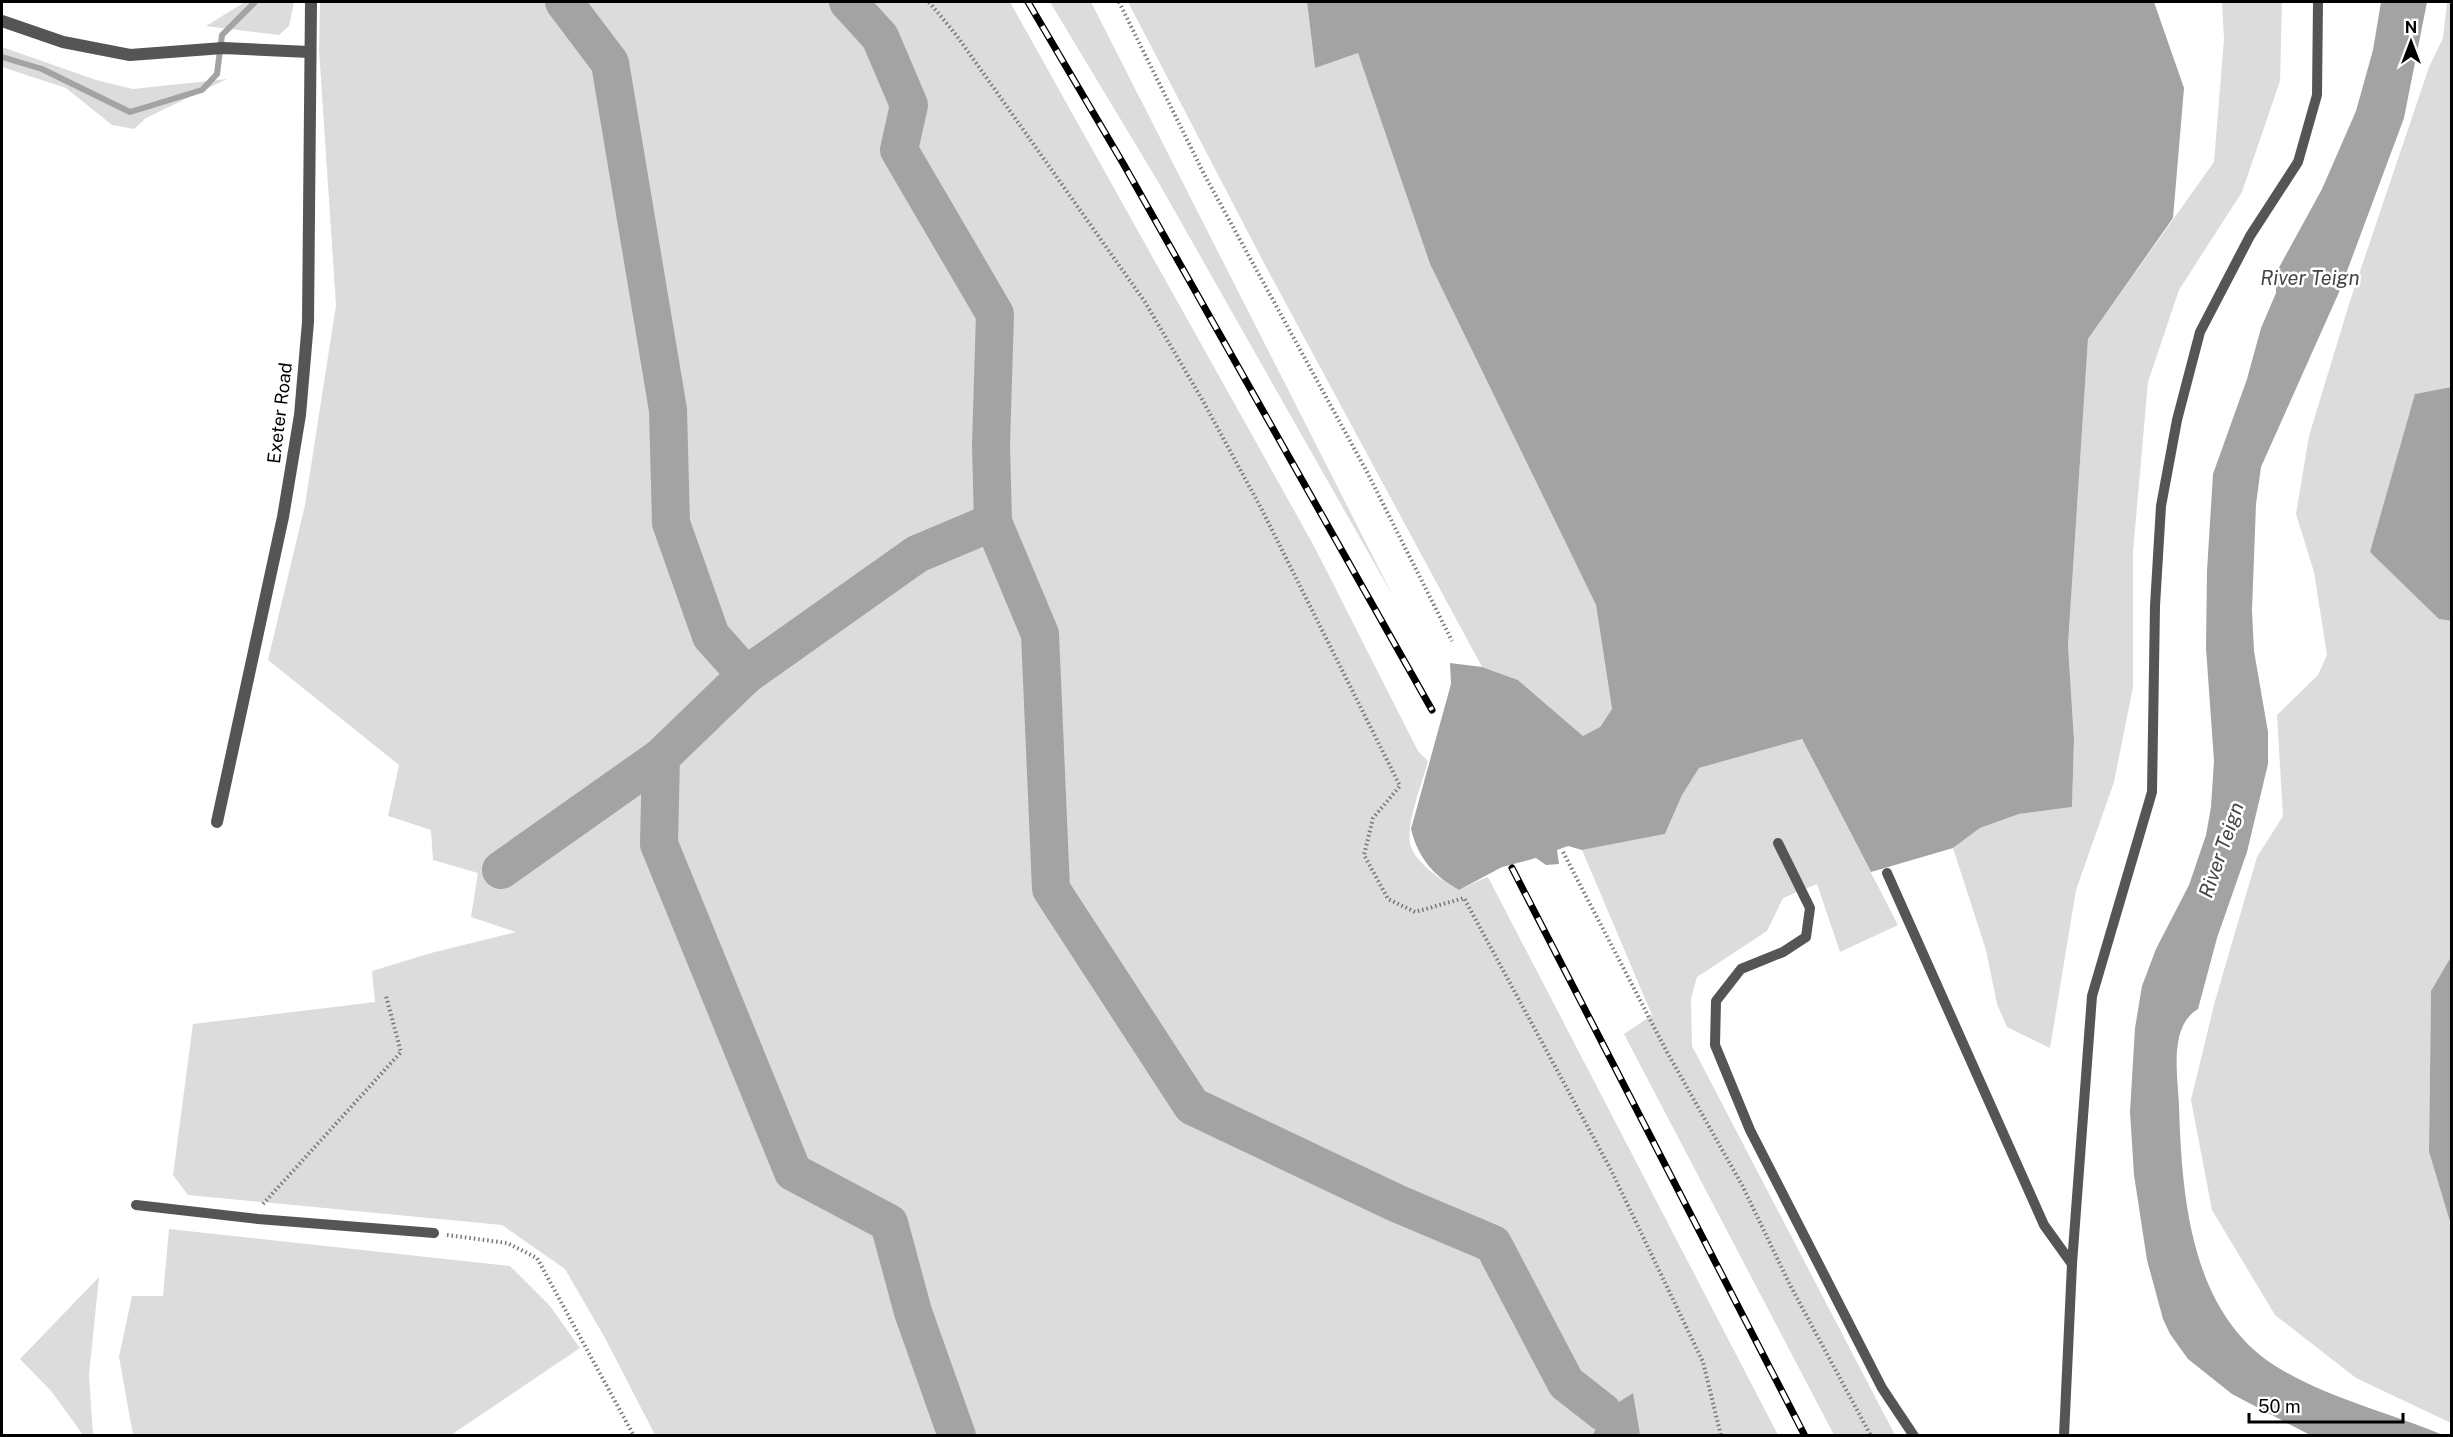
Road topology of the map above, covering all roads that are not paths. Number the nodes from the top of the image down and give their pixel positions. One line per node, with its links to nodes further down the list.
1 (311, 2): 4 (street, Exeter Road)
2 (2318, 2): 10 (lane)
3 (2, 21): 4 (street)
4 (309, 52): 5 (street, Exeter Road)
5 (217, 822)
6 (1778, 843): 12 (lane)
7 (1887, 873): 10 (lane)
8 (135, 1205): 9 (lane)
9 (434, 1233)
10 (2072, 1264): 11 (lane)
11 (2065, 1424): 13 (lane); 14 (lane)
12 (1914, 1436)
13 (2064, 1436)
14 (2070, 1436)

